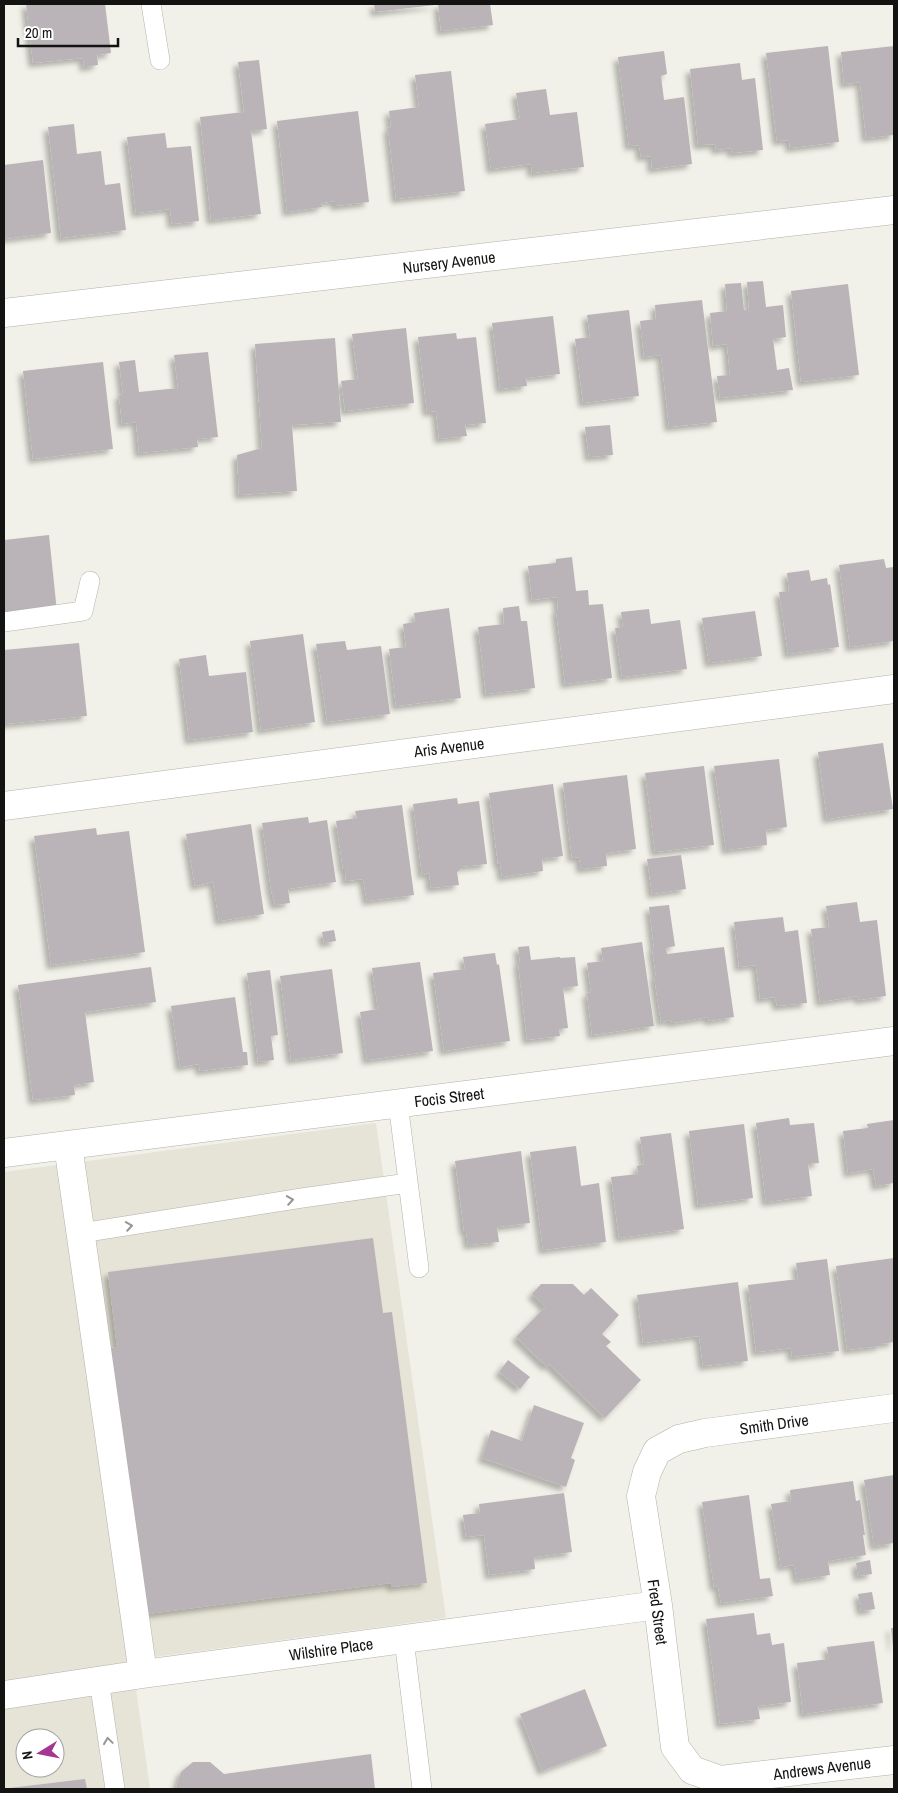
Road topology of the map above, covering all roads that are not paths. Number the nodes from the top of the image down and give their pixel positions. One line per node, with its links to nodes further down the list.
1 (151, 4): 2 (lane)
2 (160, 60)
3 (894, 210): 4 (street, Nursery Avenue)
4 (4, 314)
5 (90, 581): 6 (lane)
6 (4, 622)
7 (894, 689): 8 (street, Aris Avenue)
8 (4, 806)
9 (894, 1041): 10 (street, Focis Street)
10 (398, 1103): 11 (street, Focis Street); 13 (lane)
11 (68, 1144): 12 (street, Focis Street); 14 (street)
12 (4, 1153)
13 (408, 1183): 14 (lane, one-way to 13); 15 (lane)
14 (81, 1233): 20 (street)
15 (418, 1268)
16 (894, 1408): 17 (street, Smith Drive)
17 (657, 1451): 18 (street, Fred Street)
18 (658, 1605): 19 (street, Wilshire Place); 24 (street, Fred Street)
19 (404, 1639): 20 (street, Wilshire Place); 26 (lane)
20 (143, 1674): 21 (street, Wilshire Place)
21 (99, 1680): 22 (street, Wilshire Place); 25 (lane, one-way to 21)
22 (4, 1695)
23 (894, 1760): 24 (street, Andrews Avenue)
24 (692, 1770)
25 (115, 1789)
26 (422, 1789)

